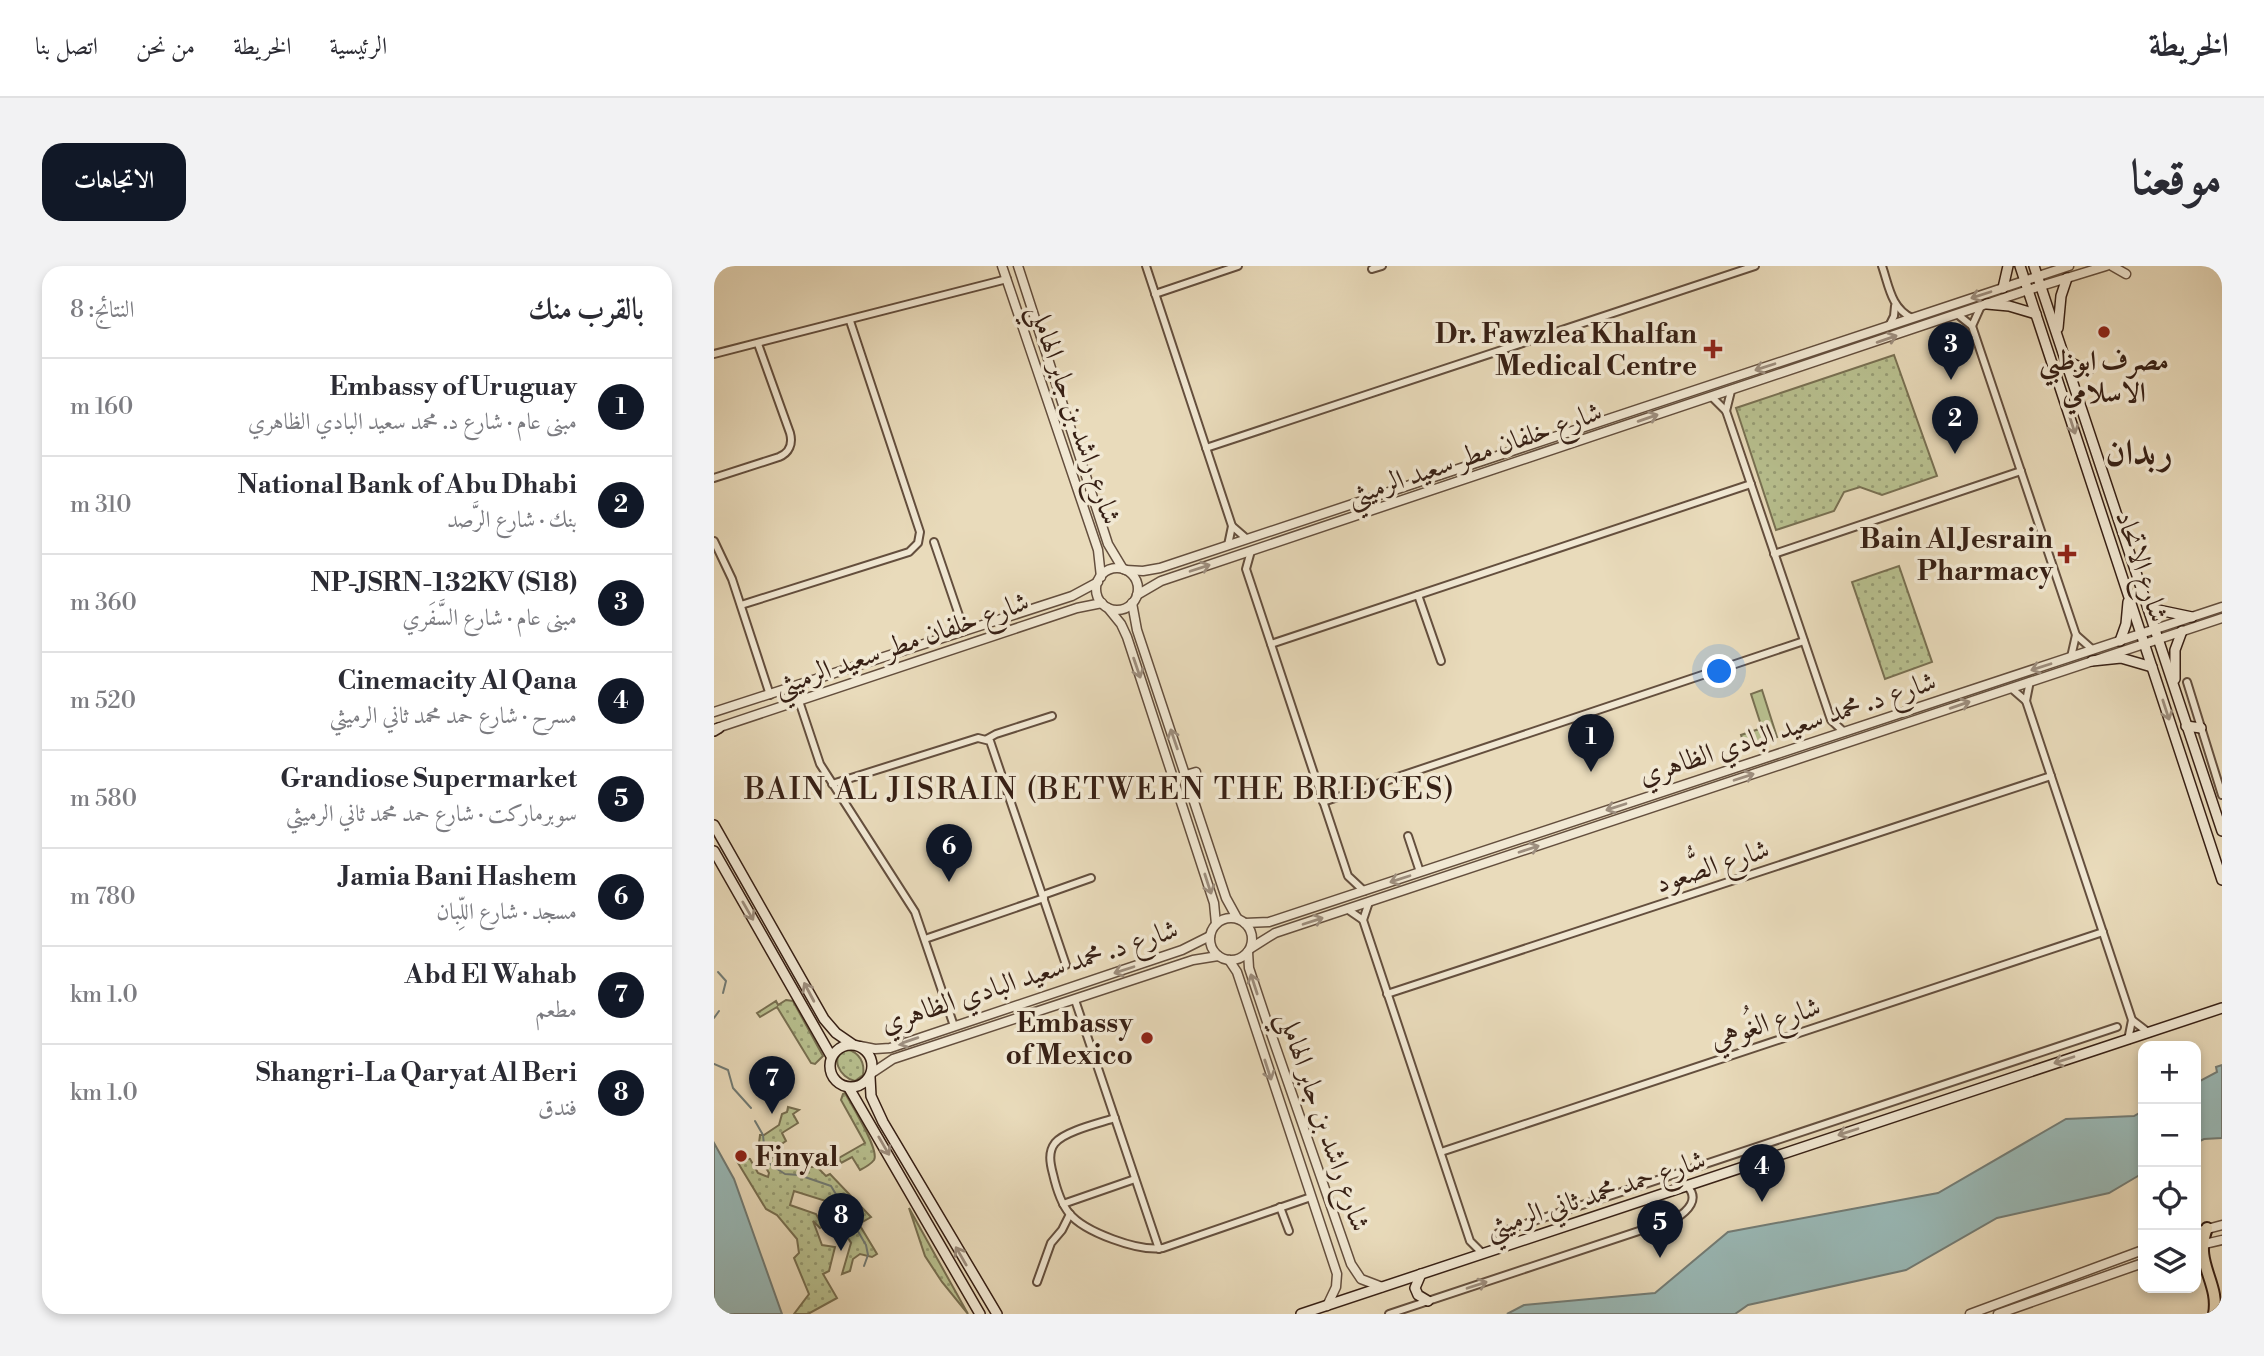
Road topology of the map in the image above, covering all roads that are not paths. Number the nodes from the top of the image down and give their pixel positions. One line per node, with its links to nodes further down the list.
1 (1002, 266): 16 (street, شارع راشد بن جابر الهاملي)
2 (1018, 266): 54 (street, شارع راشد بن جابر الهاملي)
3 (1146, 266): 20 (street)
4 (1238, 266): 20 (street)
5 (1382, 266): 13 (street)
6 (1755, 266): 39 (street)
7 (1882, 266): 22 (street)
8 (2008, 266): 19 (main road)
9 (2020, 266): 18 (main road, شارع الاتحاد)
10 (2034, 266): 17 (main road, شارع الاتحاد)
11 (2068, 266): 17 (street, شارع خلفان مطر سعيد الرميثي)
12 (2109, 266): 14 (street); 15 (street, شارع خلفان مطر سعيد الرميثي)
13 (1372, 269)
14 (2126, 274)
15 (2067, 278): 17 (street, شارع خلفان مطر سعيد الرميثي); 29 (main road)
16 (1007, 279): 26 (street); 55 (street, شارع راشد بن جابر الهاملي)
17 (2040, 281): 18 (street, شارع خلفان مطر سعيد الرميثي); 29 (main road, شارع الاتحاد)
18 (2027, 285): 19 (street, شارع خلفان مطر سعيد الرميثي); 21 (street, شارع خلفان مطر سعيد الرميثي); 24 (main road, شارع الاتحاد)
19 (2003, 288): 25 (street, شارع خلفان مطر سعيد الرميثي, one-way to 25)
20 (1155, 293): 39 (street)
21 (1984, 305): 23 (street, شارع خلفان مطر سعيد الرميثي); 24 (main road); 28 (street)
22 (1895, 306): 25 (street); 27 (street)
23 (1957, 314): 28 (street); 32 (street, شارع خلفان مطر سعيد الرميثي, one-way to 23)
24 (2036, 314): 58 (main road, شارع الاتحاد, one-way to 58)
25 (1912, 318): 27 (street, شارع خلفان مطر سعيد الرميثي)
26 (849, 321): 31 (street); 60 (street)
27 (1889, 326): 30 (street, شارع خلفان مطر سعيد الرميثي)
28 (1972, 327): 40 (street)
29 (2057, 333): 34 (main road, شارع الاتحاد)
30 (1859, 336): 32 (street); 43 (street, شارع خلفان مطر سعيد الرميثي, one-way to 43)
31 (758, 344): 33 (street); 41 (street)
32 (1863, 347): 36 (street, شارع خلفان مطر سعيد الرميثي)
33 (714, 354)
34 (2067, 361): 35 (main road); 63 (main road, شارع الاتحاد)
35 (2088, 371)
36 (1731, 391): 37 (street, شارع خلفان مطر سعيد الرميثي); 38 (street)
37 (1712, 397): 38 (street); 45 (street, شارع خلفان مطر سعيد الرميثي, one-way to 37)
38 (1726, 411): 42 (street)
39 (1206, 448): 44 (street)
40 (2021, 471): 51 (street); 69 (street)
41 (714, 478)
42 (1751, 484): 51 (street); 57 (street)
43 (1305, 520): 45 (street); 46 (street, شارع خلفان مطر سعيد الرميثي)
44 (1232, 526): 46 (street); 49 (street)
45 (1309, 532): 50 (street, شارع خلفان مطر سعيد الرميثي)
46 (1247, 539): 49 (street, شارع خلفان مطر سعيد الرميثي)
47 (714, 541): 60 (street)
48 (934, 542): 66 (street)
49 (1228, 545): 54 (street, شارع خلفان مطر سعيد الرميثي)
50 (1251, 551): 52 (street, شارع خلفان مطر سعيد الرميثي); 53 (street)
51 (1774, 554): 71 (street)
52 (1231, 558): 53 (street); 56 (street, شارع خلفان مطر سعيد الرميثي, one-way to 52)
53 (1246, 569): 73 (street)
54 (1124, 570): 55 (street); 56 (street)
55 (1100, 579): 61 (street); 66 (street, شارع خلفان مطر سعيد الرميثي)
56 (1137, 595): 59 (street)
57 (1418, 595): 73 (street); 76 (street)
58 (2128, 597): 70 (main road, شارع الاتحاد); 72 (main road)
59 (1132, 603): 61 (street); 98 (street, one-way to 59)
60 (741, 605): 84 (street)
61 (1105, 606): 86 (street, شارع خلفان مطر سعيد الرميثي); 120 (street, one-way to 120)
62 (2222, 607): 64 (street, شارع د. محمد سعيد البادي الظاهري)
63 (2149, 608): 64 (main road); 68 (main road, شارع الاتحاد)
64 (2192, 617): 68 (street, شارع د. محمد سعيد البادي الظاهري)
65 (2222, 618): 67 (street, شارع د. محمد سعيد البادي الظاهري)
66 (964, 630): 84 (street, شارع خلفان مطر سعيد الرميثي)
67 (2182, 631): 68 (street, شارع د. محمد سعيد البادي الظاهري); 83 (main road)
68 (2157, 634): 70 (street, شارع د. محمد سعيد البادي الظاهري); 83 (main road, شارع الاتحاد)
69 (2076, 635): 74 (street); 75 (street)
70 (2143, 639): 72 (street, شارع د. محمد سعيد البادي الظاهري); 77 (street, شارع د. محمد سعيد البادي الظاهري); 78 (main road, شارع الاتحاد)
71 (1804, 641): 90 (street); 102 (street)
72 (2120, 641): 74 (street, شارع د. محمد سعيد البادي الظاهري)
73 (1271, 644): 102 (street)
74 (2093, 649): 75 (street, شارع د. محمد سعيد البادي الظاهري)
75 (2071, 657): 81 (street, شارع د. محمد سعيد البادي الظاهري, one-way to 81)
76 (1441, 661)
77 (2092, 661): 78 (main road); 79 (street, شارع د. محمد سعيد البادي الظاهري)
78 (2152, 667): 112 (main road, شارع الاتحاد, one-way to 112)
79 (2030, 681): 82 (street, شارع د. محمد سعيد البادي الظاهري); 87 (street)
80 (2187, 682): 92 (street)
81 (1981, 687): 85 (street); 94 (street, شارع د. محمد سعيد البادي الظاهري)
82 (2011, 688): 85 (street, شارع د. محمد سعيد البادي الظاهري); 87 (street)
83 (2175, 691): 91 (main road, شارع الاتحاد)
84 (770, 695): 88 (street, شارع خلفان مطر سعيد الرميثي)
85 (1984, 697): 110 (street, شارع د. محمد سعيد البادي الظاهري, one-way to 85)
86 (799, 701): 93 (street, شارع خلفان مطر سعيد الرميثي); 100 (street)
87 (2026, 701): 99 (street)
88 (714, 712)
89 (1052, 716): 96 (street)
90 (1830, 720): 94 (street); 95 (street)
91 (2186, 726): 92 (main road); 104 (main road, شارع الاتحاد)
92 (2201, 728): 101 (street)
93 (716, 730)
94 (1844, 732): 95 (street, شارع د. محمد سعيد البادي الظاهري)
95 (1824, 738): 107 (street, شارع د. محمد سعيد البادي الظاهري, one-way to 107)
96 (987, 739): 100 (street); 114 (street)
97 (1196, 772): 98 (street)
98 (1186, 775): 118 (street)
99 (2051, 776): 121 (street); 128 (street, شارع الصُّعود)
100 (832, 784): 123 (street)
101 (2222, 794)
102 (1323, 802): 109 (street)
103 (714, 825): 137 (main road, one-way to 103)
104 (2222, 831)
105 (1408, 836): 108 (street)
106 (714, 852): 139 (main road, one-way to 139)
107 (1439, 866): 108 (street, شارع د. محمد سعيد البادي الظاهري); 110 (street)
108 (1420, 872): 113 (street, شارع د. محمد سعيد البادي الظاهري, one-way to 113)
109 (1348, 876): 113 (street); 115 (street)
110 (1443, 877): 116 (street, شارع د. محمد سعيد البادي الظاهري)
111 (1091, 878): 114 (street)
112 (2222, 880)
113 (1364, 891): 115 (street, شارع د. محمد سعيد البادي الظاهري)
114 (1043, 897): 123 (street); 127 (street)
115 (1345, 897): 118 (street, شارع د. محمد سعيد البادي الظاهري)
116 (1369, 902): 117 (street, شارع د. محمد سعيد البادي الظاهري); 119 (street)
117 (1347, 909): 119 (street); 124 (street, شارع د. محمد سعيد البادي الظاهري, one-way to 117)
118 (1241, 920): 120 (street); 124 (street)
119 (1363, 920): 128 (street)
120 (1216, 924): 122 (street)
121 (2103, 932): 131 (street); 144 (street, شارع الغُوهي)
122 (1210, 936): 125 (street); 132 (street, شارع د. محمد سعيد البادي الظاهري, one-way to 132)
123 (925, 939): 132 (street)
124 (1250, 950): 126 (street); 173 (street, شارع راشد بن جابر الهاملي, one-way to 124)
125 (1218, 956): 126 (street); 129 (street, شارع د. محمد سعيد البادي الظاهري)
126 (1229, 960): 148 (street, شارع راشد بن جابر الهاملي, one-way to 148)
127 (1066, 965)
128 (1387, 994): 144 (street)
129 (1075, 1000): 140 (street, شارع د. محمد سعيد البادي الظاهري); 142 (street)
130 (2222, 1008): 134 (main road, شارع حمد محمد ثاني الرميثي)
131 (2132, 1020): 134 (street); 136 (street)
132 (954, 1026): 137 (street, شارع د. محمد سعيد البادي الظاهري, one-way to 137)
133 (2117, 1027): 135 (street)
134 (2149, 1033): 136 (main road, شارع حمد محمد ثاني الرميثي)
135 (2089, 1036): 138 (street); 143 (street)
136 (2128, 1040): 138 (main road, شارع حمد محمد ثاني الرميثي)
137 (856, 1045): 139 (main road); 140 (main road)
138 (2096, 1050): 145 (main road, شارع حمد محمد ثاني الرميثي, one-way to 145)
139 (831, 1056): 141 (main road)
140 (871, 1075): 141 (main road); 177 (main road, one-way to 140)
141 (849, 1088): 176 (main road, one-way to 176)
142 (1115, 1118): 146 (street); 149 (street)
143 (1755, 1147): 145 (street); 152 (street)
144 (1441, 1152): 160 (street)
145 (1760, 1162): 147 (main road, شارع حمد محمد ثاني الرميثي)
146 (1135, 1179): 149 (street); 163 (street)
147 (1687, 1186): 158 (main road, شارع حمد محمد ثاني الرميثي); 174 (street, one-way to 147)
148 (1311, 1197): 150 (street); 175 (street, شارع راشد بن جابر الهاملي)
149 (1063, 1203): 151 (street)
150 (1280, 1207): 156 (street); 163 (street)
151 (1070, 1214): 163 (street); 172 (street)
152 (1536, 1220): 157 (street); 158 (street)
153 (2222, 1225): 154 (street)
154 (2207, 1228): 155 (street); 161 (highway)
155 (2201, 1230)
156 (1289, 1231)
157 (1498, 1233)
158 (1541, 1235): 166 (main road, شارع حمد محمد ثاني الرميثي)
159 (2222, 1240): 162 (street)
160 (1470, 1241): 166 (street); 167 (street)
161 (2201, 1241)
162 (2201, 1245)
163 (1158, 1249)
164 (2138, 1252): 180 (street)
165 (2201, 1252): 171 (highway)
166 (1483, 1254): 167 (main road, شارع حمد محمد ثاني الرميثي)
167 (1467, 1259): 170 (main road, شارع حمد محمد ثاني الرميثي)
168 (2138, 1265): 181 (street)
169 (2201, 1268): 171 (highway)
170 (1421, 1275): 173 (main road, شارع حمد محمد ثاني الرميثي); 174 (main road)
171 (2208, 1275): 182 (highway)
172 (1037, 1282)
173 (1382, 1287): 175 (main road, شارع حمد محمد ثاني الرميثي)
174 (1428, 1301): 179 (street)
175 (1327, 1306): 178 (main road, شارع حمد محمد ثاني الرميثي)
176 (980, 1314)
177 (997, 1314)
178 (1301, 1314)
179 (1389, 1314)
180 (1970, 1314)
181 (1997, 1314)
182 (2214, 1314)

